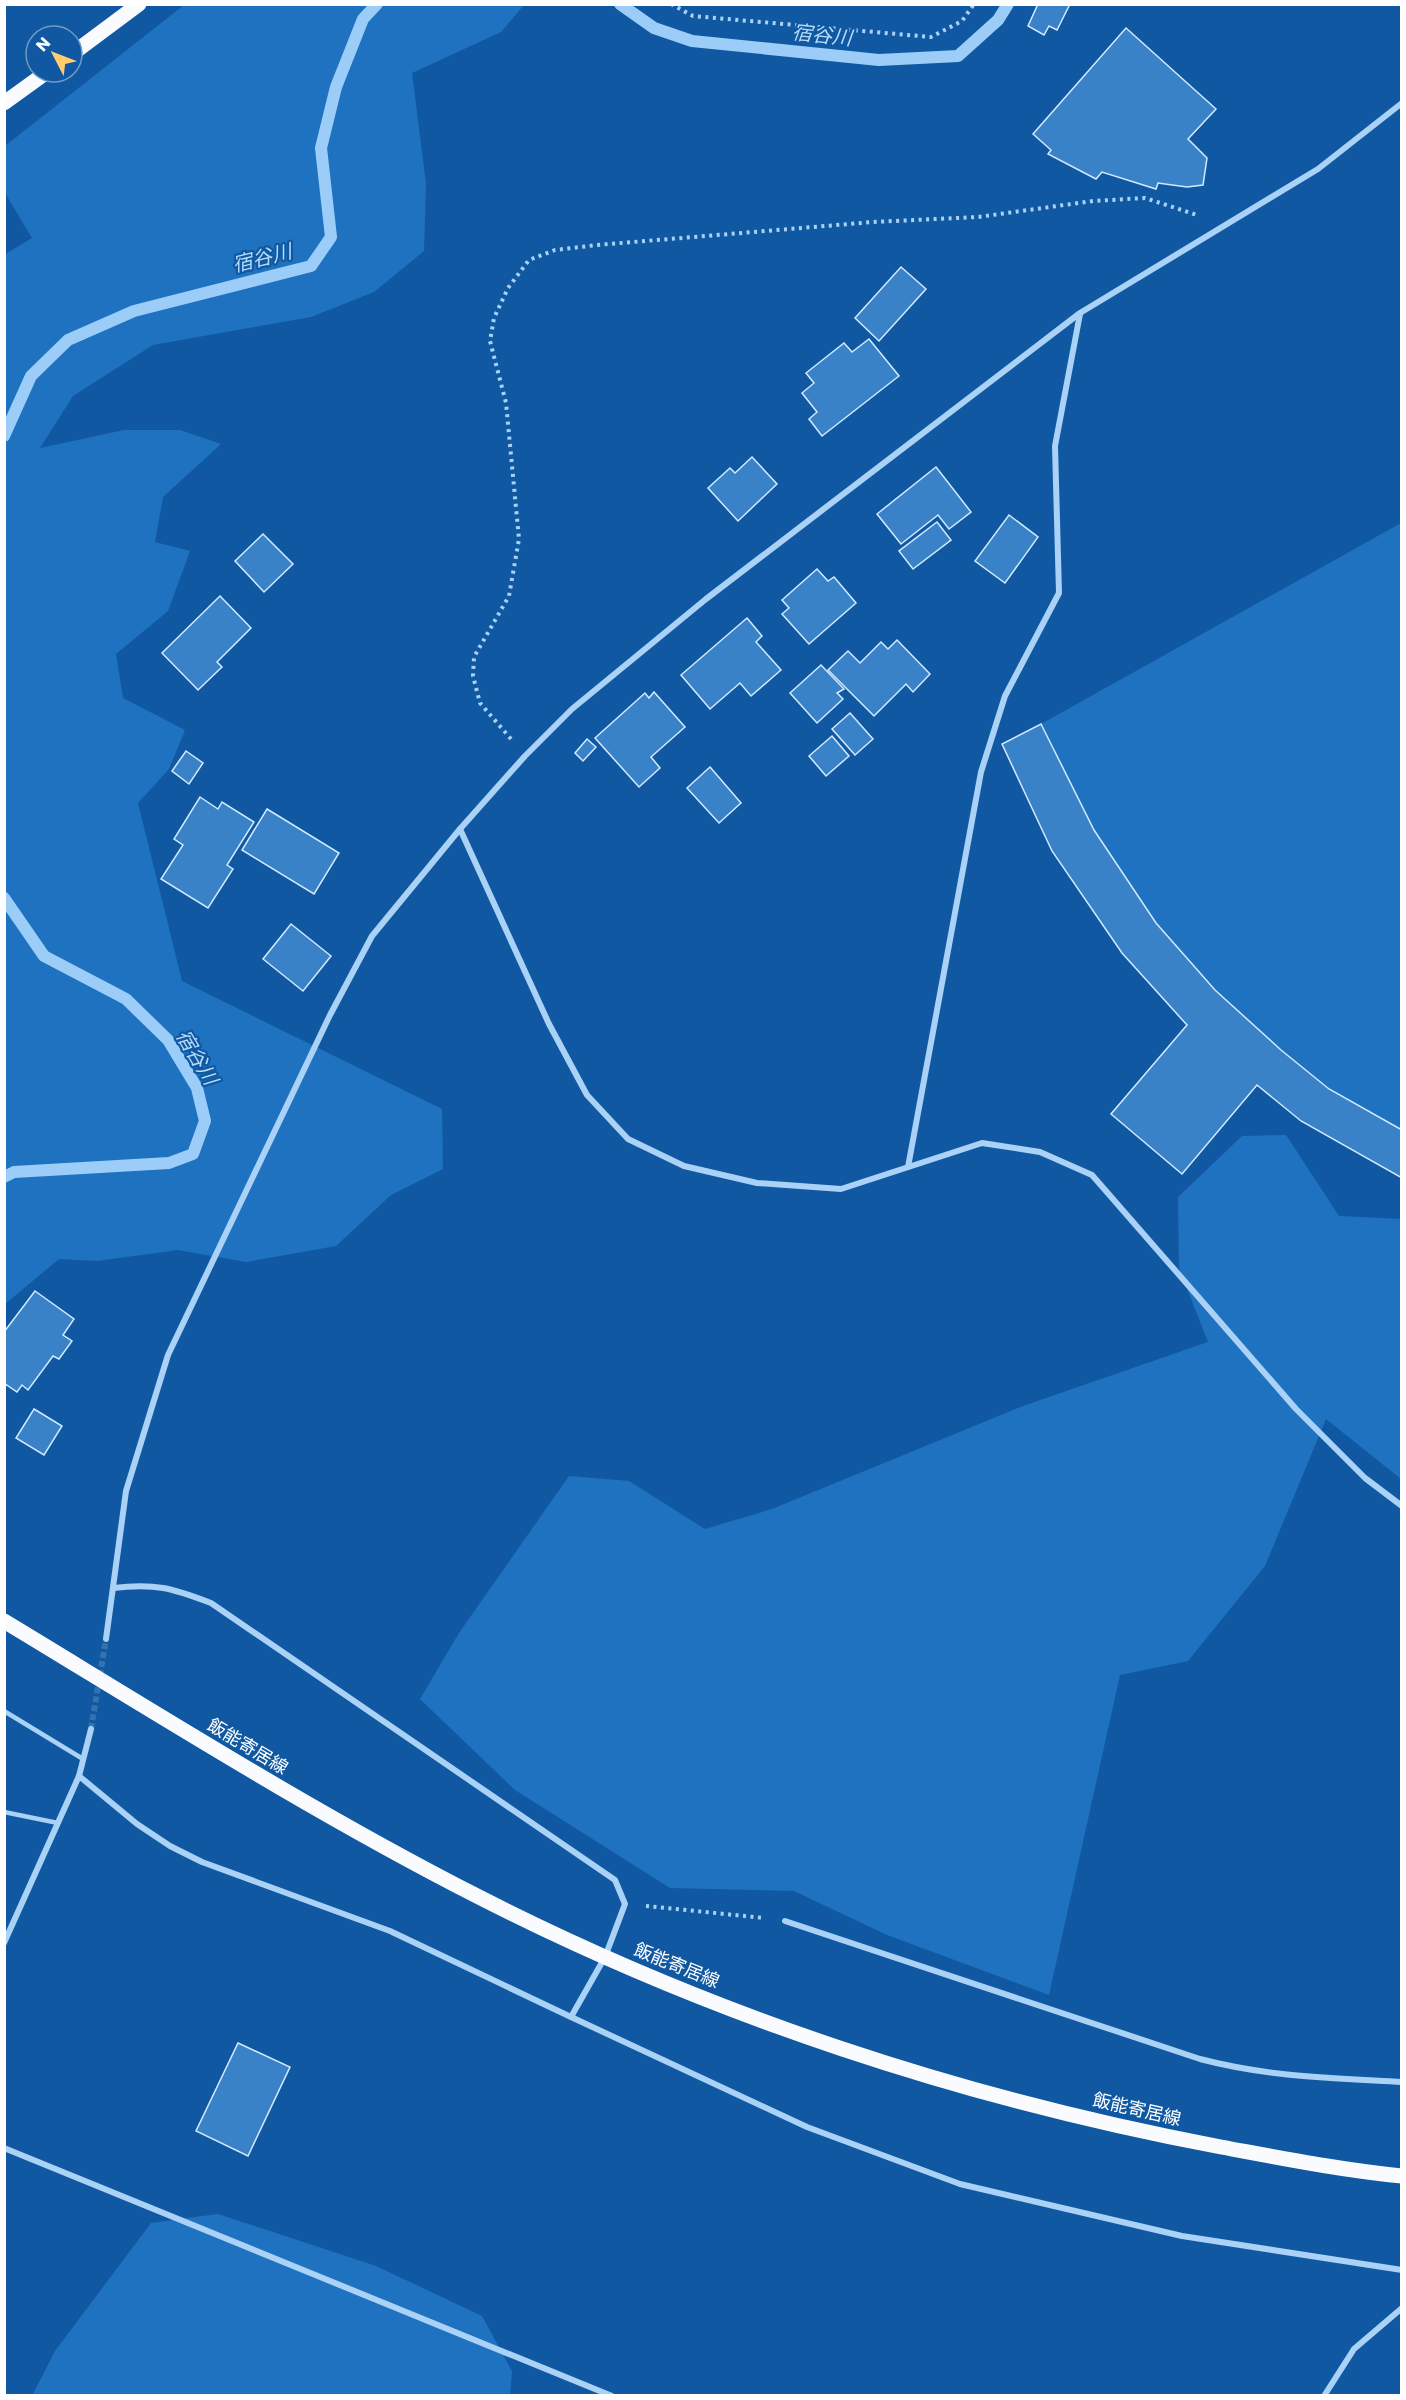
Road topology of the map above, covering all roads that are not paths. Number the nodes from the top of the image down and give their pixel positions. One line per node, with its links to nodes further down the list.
1 (139, 4): 2 (main road)
2 (84, 45)
3 (30, 84): 4 (main road)
4 (4, 103)
5 (1401, 103): 6 (street)
6 (1080, 313): 7 (street); 8 (street)
7 (460, 829): 8 (street); 10 (street)
8 (908, 1167): 9 (street)
9 (1401, 1506)
10 (113, 1588): 12 (street); 21 (street)
11 (4, 1621): 21 (main road, 飯能寄居線)
12 (106, 1639)
13 (4, 1711): 15 (lane)
14 (91, 1729): 15 (street)
15 (83, 1759): 16 (street)
16 (79, 1776): 18 (street); 22 (street)
17 (4, 1812): 18 (lane)
18 (58, 1823): 20 (street)
19 (785, 1921): 23 (street)
20 (4, 1943)
21 (606, 1958): 22 (street); 25 (main road, 飯能寄居線)
22 (571, 2017): 26 (street)
23 (1401, 2082)
24 (4, 2148): 28 (street)
25 (1401, 2176)
26 (1401, 2270)
27 (1401, 2308): 29 (street)
28 (612, 2396)
29 (1324, 2396)

